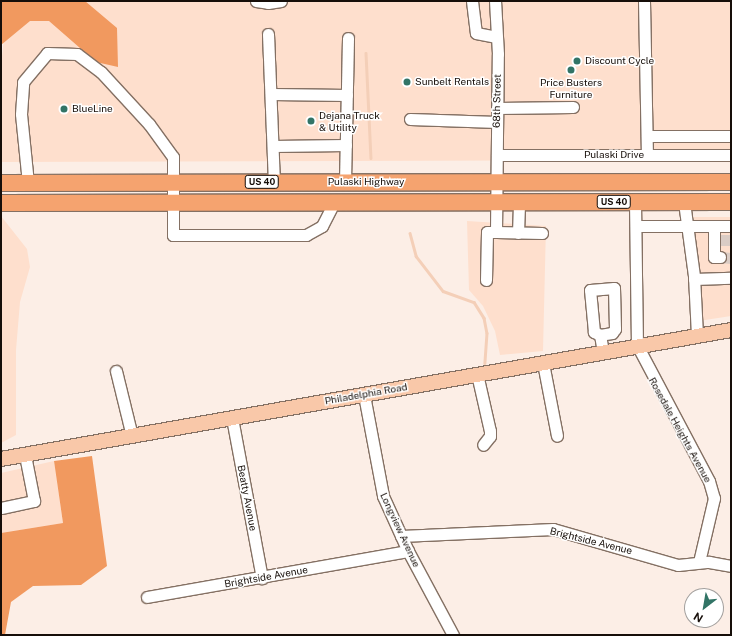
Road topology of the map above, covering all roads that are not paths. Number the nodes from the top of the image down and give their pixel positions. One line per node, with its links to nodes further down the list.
1 (256, 1): 2 (street)
2 (281, 1)
3 (472, 1): 7 (street)
4 (495, 1): 7 (street, 68th Street)
5 (644, 1): 15 (street)
6 (268, 34): 9 (street)
7 (498, 36): 12 (street, 68th Street)
8 (348, 38): 10 (street)
9 (272, 94): 10 (street); 18 (street)
10 (347, 95): 17 (street)
11 (573, 107): 12 (street)
12 (497, 108): 14 (street, 68th Street)
13 (410, 119): 14 (street)
14 (497, 122): 19 (street, 68th Street)
15 (647, 136): 16 (street); 20 (street)
16 (731, 136)
17 (346, 145): 18 (street); 24 (street)
18 (274, 146): 23 (street)
19 (497, 155): 20 (street, Pulaski Drive); 25 (street, 68th Street)
20 (647, 155): 21 (street, Pulaski Drive)
21 (731, 155)
22 (172, 182): 23 (highway, Pulaski Highway / US 40); 28 (highway, Pulaski Highway / US 40); 28 (street); 30 (street)
23 (274, 182): 24 (highway, Pulaski Highway / US 40)
24 (345, 182): 25 (highway, Pulaski Highway / US 40)
25 (497, 182): 26 (highway, Pulaski Highway / US 40); 32 (street, 68th Street)
26 (731, 182)
27 (1, 183): 28 (highway, Pulaski Highway / US 40)
28 (28, 183)
29 (1, 202): 30 (highway, Pulaski Highway / US 40)
30 (172, 202): 31 (highway, Pulaski Highway / US 40); 31 (street)
31 (334, 202): 32 (highway, Pulaski Highway / US 40)
32 (496, 202): 33 (highway, Pulaski Highway / US 40); 41 (street, 68th Street)
33 (519, 202): 34 (highway, Pulaski Highway / US 40); 42 (street)
34 (635, 202): 35 (highway, Pulaski Highway / US 40); 37 (street)
35 (684, 202): 36 (highway, Pulaski Highway / US 40); 38 (street)
36 (731, 202)
37 (636, 226): 38 (street); 51 (street)
38 (688, 226): 39 (street); 46 (street)
39 (714, 226): 40 (street); 44 (street)
40 (731, 226)
41 (496, 232): 42 (street); 47 (street)
42 (518, 233): 43 (street)
43 (542, 234)
44 (720, 257)
45 (731, 278): 46 (street)
46 (694, 279): 50 (street)
47 (486, 280)
48 (731, 330): 50 (main road, Philadelphia Road)
49 (600, 335): 52 (street)
50 (697, 335): 51 (main road, Philadelphia Road)
51 (637, 345): 52 (main road, Philadelphia Road); 66 (street, Rosedale Heights Avenue)
52 (603, 352): 53 (main road, Philadelphia Road)
53 (543, 363): 55 (main road, Philadelphia Road); 59 (street)
54 (116, 371): 58 (street)
55 (477, 374): 56 (main road, Philadelphia Road); 60 (street)
56 (364, 395): 57 (main road, Philadelphia Road); 64 (street, Longview Avenue)
57 (232, 418): 58 (main road, Philadelphia Road); 68 (street, Beatty Avenue)
58 (132, 436): 61 (main road, Philadelphia Road)
59 (557, 436)
60 (483, 445)
61 (25, 455): 62 (main road, Philadelphia Road); 63 (street)
62 (1, 459)
63 (1, 508)
64 (401, 536): 65 (street, Longview Avenue); 66 (street, Brightside Avenue)
65 (408, 551): 68 (street, Brightside Avenue); 70 (street, Longview Avenue)
66 (699, 562): 67 (street, Brightside Avenue)
67 (731, 566)
68 (262, 578): 69 (street, Brightside Avenue)
69 (148, 597)
70 (453, 635)

